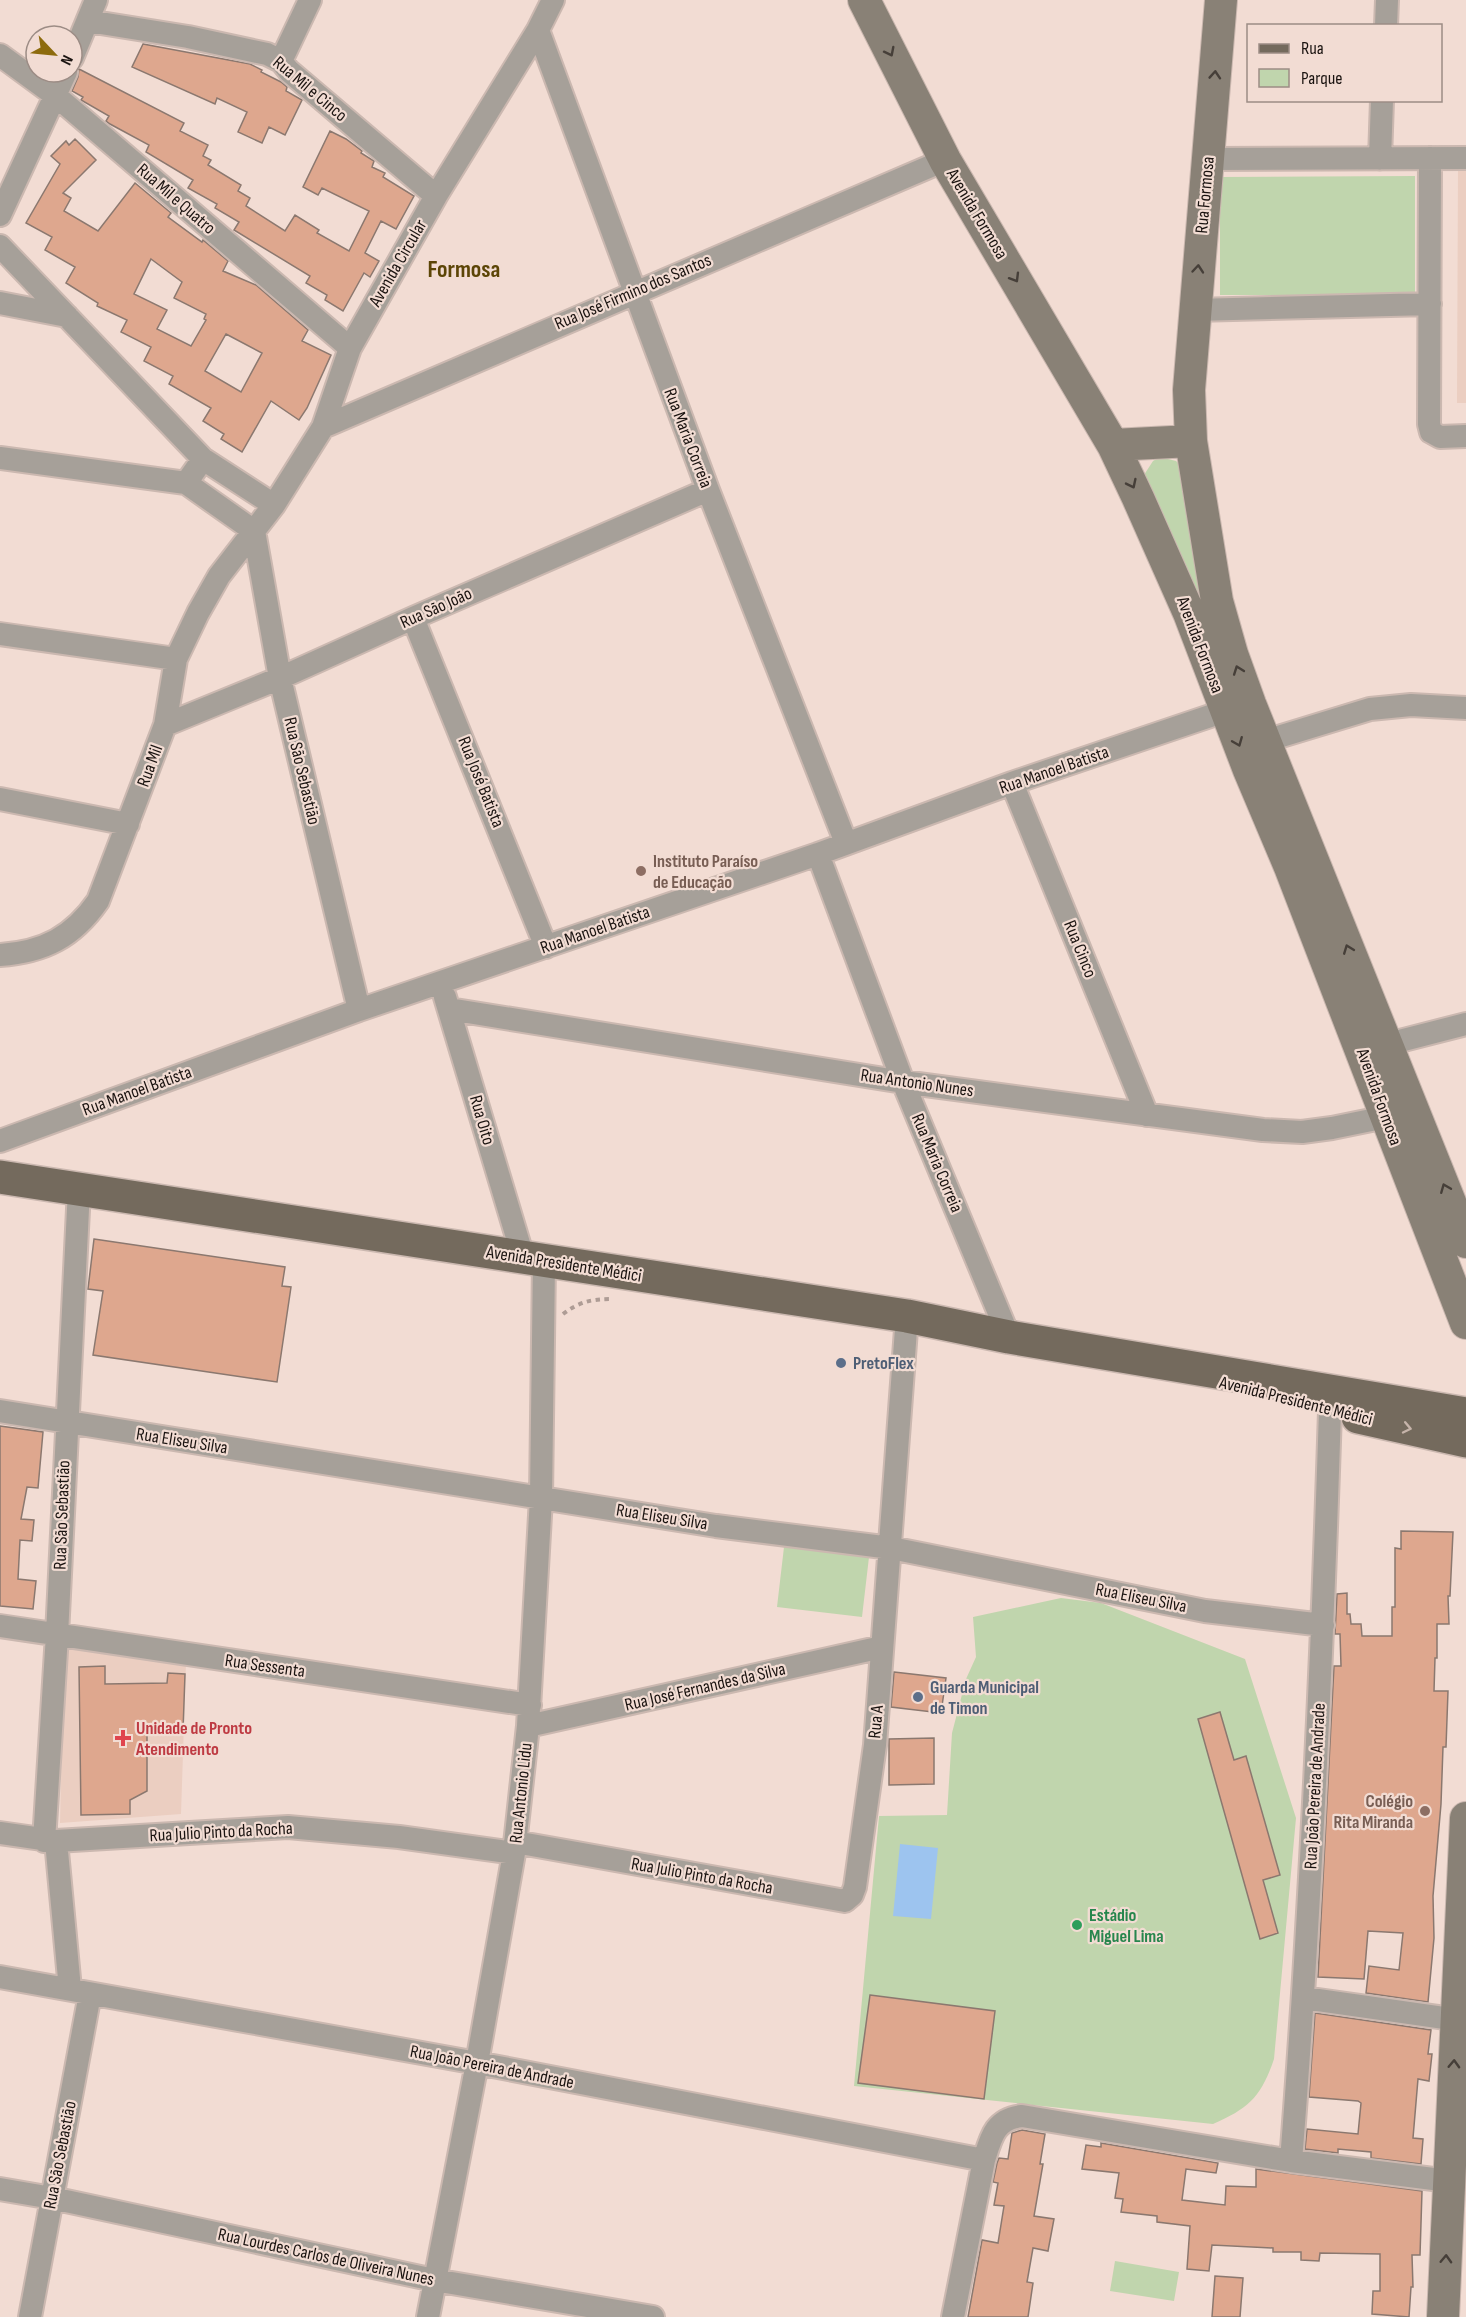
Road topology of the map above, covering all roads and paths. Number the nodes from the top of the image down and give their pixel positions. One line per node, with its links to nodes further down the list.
1 (310, 0): 11 (street)
2 (553, 0): 9 (street, Avenida Circular)
3 (864, 0): 19 (main road, Avenida Formosa, one-way to 19)
4 (1221, 0): 16 (main road, Rua Formosa, one-way to 4)
5 (1387, 0): 7 (street)
6 (92, 10): 8 (street); 11 (street, Rua Mil e Cinco)
7 (1386, 24)
8 (84, 29)
9 (538, 30): 20 (street, Avenida Circular); 23 (street, Rua Maria Correia)
10 (0, 55): 13 (street, Rua Mil e Quatro)
11 (281, 61): 20 (street, Rua Mil e Cinco)
12 (61, 84): 13 (street)
13 (56, 96): 21 (street); 28 (street, Rua Mil e Quatro)
14 (1382, 102): 17 (street)
15 (1466, 158): 18 (street)
16 (1209, 159): 17 (street); 26 (main road, Rua Formosa, one-way to 16)
17 (1380, 159): 18 (street)
18 (1430, 159): 25 (street)
19 (945, 160): 23 (street, Rua José Firmino dos Santos); 33 (main road, Avenida Formosa, one-way to 33)
20 (436, 196): 28 (street, Avenida Circular)
21 (0, 215)
22 (0, 246): 27 (street)
23 (633, 292): 30 (street, Rua José Firmino dos Santos); 37 (street, Rua Maria Correia)
24 (0, 303): 27 (street)
25 (1430, 304): 26 (street); 31 (street)
26 (1194, 310): 29 (main road, Rua Formosa)
27 (67, 316): 35 (street)
28 (350, 348): 30 (street, Avenida Circular)
29 (1189, 390): 32 (main road, Avenida Formosa)
30 (323, 427): 38 (street, Avenida Circular)
31 (1466, 436)
32 (1191, 441): 33 (main road); 40 (main road, Avenida Formosa)
33 (1113, 445): 40 (main road, Avenida Formosa, one-way to 40)
34 (0, 458): 36 (street)
35 (204, 459): 36 (street); 38 (street)
36 (186, 483): 39 (street)
37 (708, 490): 41 (street, Rua São João); 52 (street, Rua Maria Correia)
38 (274, 505): 39 (street, Avenida Circular)
39 (254, 531): 43 (street, Rua Mil); 44 (street, Rua São Sebastião)
40 (1203, 607): 46 (main road, Avenida Formosa); 48 (main road, Avenida Formosa, one-way to 40)
41 (413, 618): 44 (street, Rua São João); 55 (street, Rua José Batista)
42 (0, 634): 43 (street)
43 (176, 659): 47 (street, Rua Mil)
44 (280, 678): 47 (street, Rua São João); 60 (street, Rua São Sebastião)
45 (1466, 708): 48 (street)
46 (1225, 711): 49 (street, Rua Manoel Batista); 54 (main road, Avenida Formosa, one-way to 54)
47 (165, 725): 51 (street, Rua Mil)
48 (1265, 741): 54 (main road, Avenida Formosa)
49 (1012, 783): 52 (street, Rua Manoel Batista); 64 (street, Rua Cinco)
50 (0, 799): 51 (street)
51 (128, 824): 56 (street, Rua Mil)
52 (846, 843): 53 (street, Rua Manoel Batista)
53 (818, 854): 55 (street, Rua Manoel Batista); 63 (street, Rua Maria Correia)
54 (1301, 862): 58 (main road, Avenida Formosa)
55 (546, 947): 57 (street, Rua Manoel Batista)
56 (0, 955)
57 (441, 984): 59 (street, Rua Oito); 60 (street, Rua Manoel Batista)
58 (1352, 992): 62 (main road, Avenida Formosa); 65 (main road, Avenida Formosa)
59 (449, 1008): 63 (street, Rua Antonio Nunes); 70 (street, Rua Oito)
60 (359, 1010): 66 (street, Rua Manoel Batista)
61 (1466, 1024): 62 (street)
62 (1388, 1044): 69 (main road, Avenida Formosa, one-way to 62)
63 (903, 1082): 64 (street, Rua Antonio Nunes); 75 (street, Rua Maria Correia)
64 (1147, 1115): 65 (street, Rua Antonio Nunes)
65 (1386, 1117): 73 (main road, Avenida Formosa)
66 (0, 1141)
67 (0, 1177): 68 (main road, Avenida Presidente Médici)
68 (79, 1189): 70 (main road, Avenida Presidente Médici); 80 (street, Rua São Sebastião)
69 (1466, 1242)
70 (534, 1259): 72 (main road, Avenida Presidente Médici); 74 (street, Rua Antonio Lidu)
71 (616, 1299): 74 (path)
72 (907, 1316): 75 (main road, Avenida Presidente Médici); 83 (street)
73 (1466, 1323)
74 (543, 1331): 82 (street, Rua Antonio Lidu)
75 (1009, 1337): 76 (main road, Avenida Presidente Médici)
76 (1127, 1357): 78 (main road, Avenida Presidente Médici); 79 (main road, Avenida Presidente Médici)
77 (0, 1411): 80 (street, Rua Eliseu Silva)
78 (1330, 1411): 81 (main road, Avenida Presidente Médici, one-way to 81); 84 (street, Rua João Pereira de Andrade)
79 (1466, 1414)
80 (66, 1422): 82 (street, Rua Eliseu Silva); 86 (street, Rua São Sebastião)
81 (1466, 1441)
82 (541, 1498): 83 (street, Rua Eliseu Silva); 88 (street, Rua Antonio Lidu)
83 (891, 1548): 84 (street, Rua Eliseu Silva); 87 (street, Rua A)
84 (1323, 1625): 96 (street, Rua João Pereira de Andrade)
85 (0, 1626): 86 (street, Rua Sessenta)
86 (57, 1635): 88 (street, Rua Sessenta); 91 (street, Rua São Sebastião)
87 (882, 1647): 88 (street, Rua José Fernandes da Silva); 93 (street, Rua A)
88 (529, 1716): 92 (street, Rua Antonio Lidu)
89 (1466, 1818): 97 (main road)
90 (0, 1833): 91 (street, Rua Julio Pinto da Rocha)
91 (50, 1841): 92 (street, Rua Julio Pinto da Rocha); 95 (street, Rua São Sebastião)
92 (514, 1848): 93 (street, Rua Julio Pinto da Rocha); 98 (street, Rua Antonio Lidu)
93 (852, 1895)
94 (0, 1977): 95 (street, Rua João Pereira de Andrade)
95 (80, 1992): 98 (street, Rua João Pereira de Andrade); 103 (street, Rua São Sebastião)
96 (1304, 1998): 97 (street); 100 (street, Rua João Pereira de Andrade)
97 (1461, 2020): 101 (main road, one-way to 97)
98 (477, 2063): 99 (street, Rua João Pereira de Andrade); 104 (street, Rua Antonio Lidu)
99 (984, 2160): 100 (street); 108 (street)
100 (1291, 2161): 101 (street)
101 (1449, 2181): 109 (main road, one-way to 101)
102 (0, 2189): 103 (street, Rua Lourdes Carlos de Oliveira Nunes)
103 (52, 2198): 104 (street, Rua Lourdes Carlos de Oliveira Nunes); 105 (street, Rua São Sebastião)
104 (434, 2280): 106 (street, Rua Antonio Lidu); 107 (street, Rua Lourdes Carlos de Oliveira Nunes)
105 (30, 2317)
106 (428, 2317)
107 (653, 2317)
108 (953, 2317)
109 (1448, 2317)

